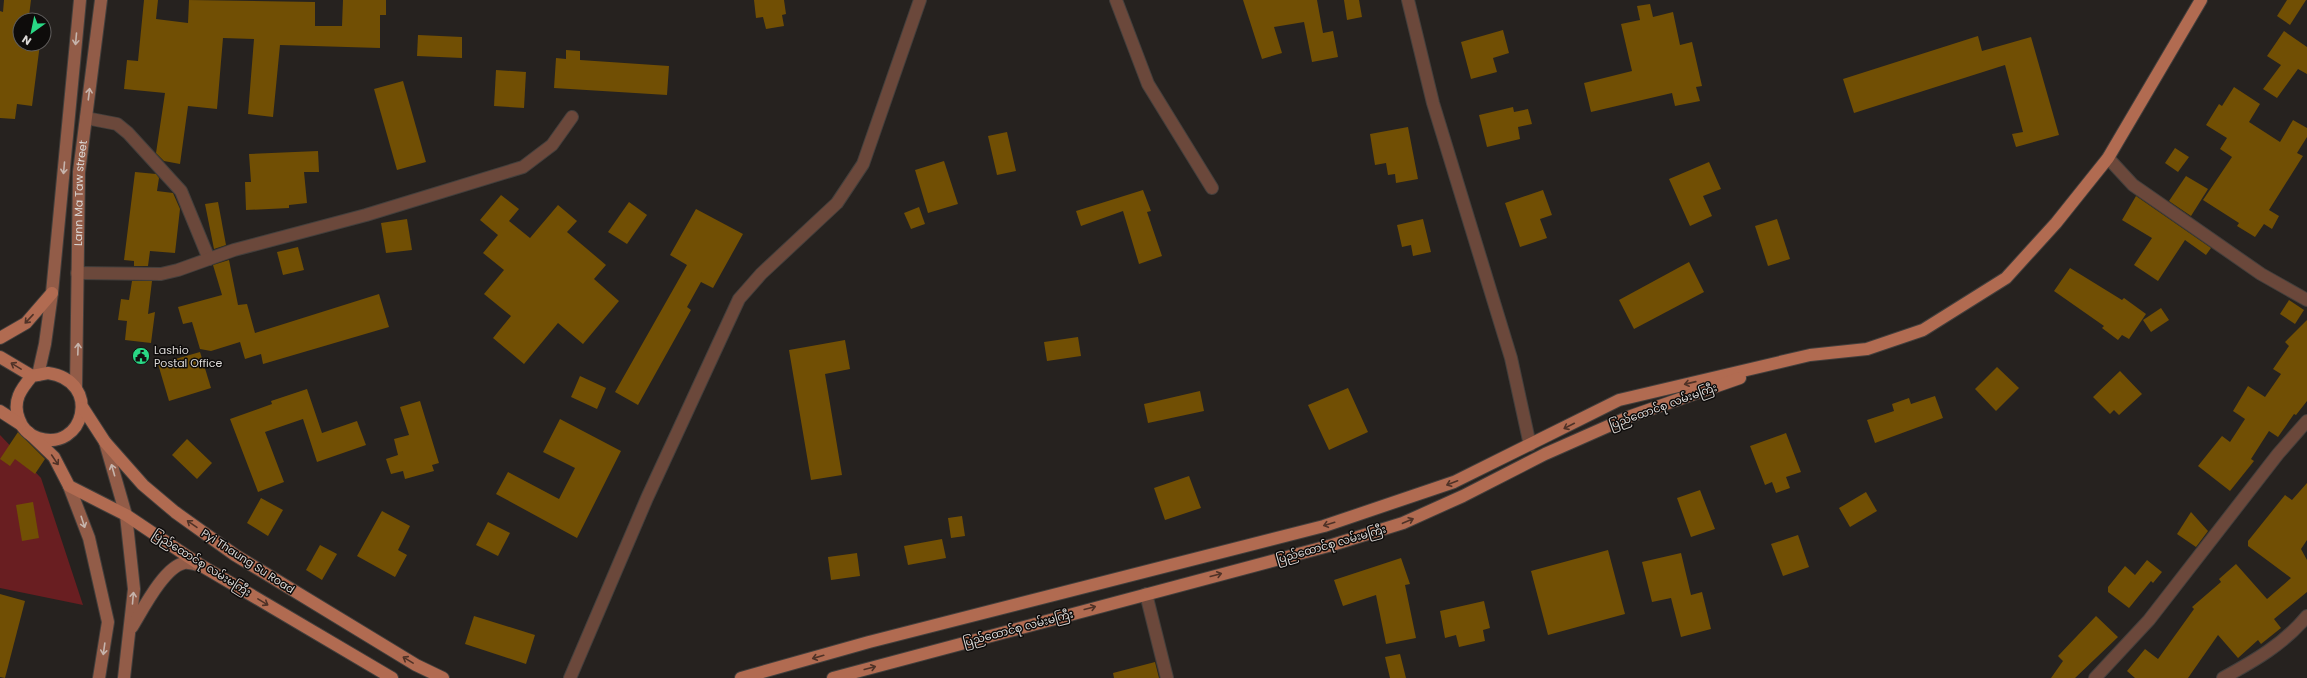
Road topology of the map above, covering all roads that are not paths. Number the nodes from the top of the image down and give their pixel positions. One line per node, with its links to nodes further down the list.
1 (80, 0): 13 (main road, Lann Ma Taw street, one-way to 13)
2 (101, 0): 8 (main road, Lann Ma Taw street, one-way to 2)
3 (920, 0): 37 (street)
4 (1116, 0): 10 (street)
5 (1408, 0): 25 (street)
6 (2201, 0): 9 (main road)
7 (572, 117): 11 (street)
8 (86, 118): 11 (street); 12 (main road, Lann Ma Taw street)
9 (2108, 158): 14 (street); 16 (main road)
10 (1212, 188)
11 (209, 259): 12 (street)
12 (77, 273): 19 (main road, Lann Ma Taw street, one-way to 12)
13 (52, 292): 15 (main road, one-way to 15); 18 (main road, Lann Ma Taw street)
14 (2307, 300)
15 (0, 338)
16 (1810, 355): 25 (main road, one-way to 25); 29 (main road, ပြည်ထောင်စု လမ်းမကြီး, one-way to 16)
17 (0, 357): 18 (main road, one-way to 17)
18 (35, 375): 19 (main road); 23 (main road)
19 (76, 388): 20 (main road)
20 (82, 408): 23 (main road); 24 (main road, Pyi Thaung Su Road)
21 (0, 411): 23 (main road)
22 (2307, 421): 41 (street)
23 (24, 428): 26 (main road, one-way to 26)
24 (105, 442): 27 (main road, one-way to 24); 36 (main road, Pyi Thaung Su Road, one-way to 24)
25 (1530, 445): 38 (main road, one-way to 38)
26 (69, 486): 27 (main road, ပြည်ထောင်စု လမ်းမကြီး); 33 (main road, one-way to 33)
27 (126, 515): 28 (main road, ပြည်ထောင်စု လမ်းမကြီး); 31 (main road, one-way to 27)
28 (202, 566): 31 (main road); 35 (main road, ပြည်ထောင်စု လမ်းမကြီး, one-way to 35)
29 (1146, 594): 32 (main road, ပြည်ထောင်စု လမ်းမကြီး, one-way to 29); 40 (street)
30 (2307, 616): 42 (street)
31 (131, 630): 34 (main road)
32 (849, 676): 39 (main road, ပြည်ထောင်စု လမ်းမကြီး)
33 (99, 678)
34 (124, 678)
35 (392, 678)
36 (443, 678)
37 (570, 678)
38 (741, 678)
39 (832, 678)
40 (1167, 678)
41 (2095, 678)
42 (2223, 678)

